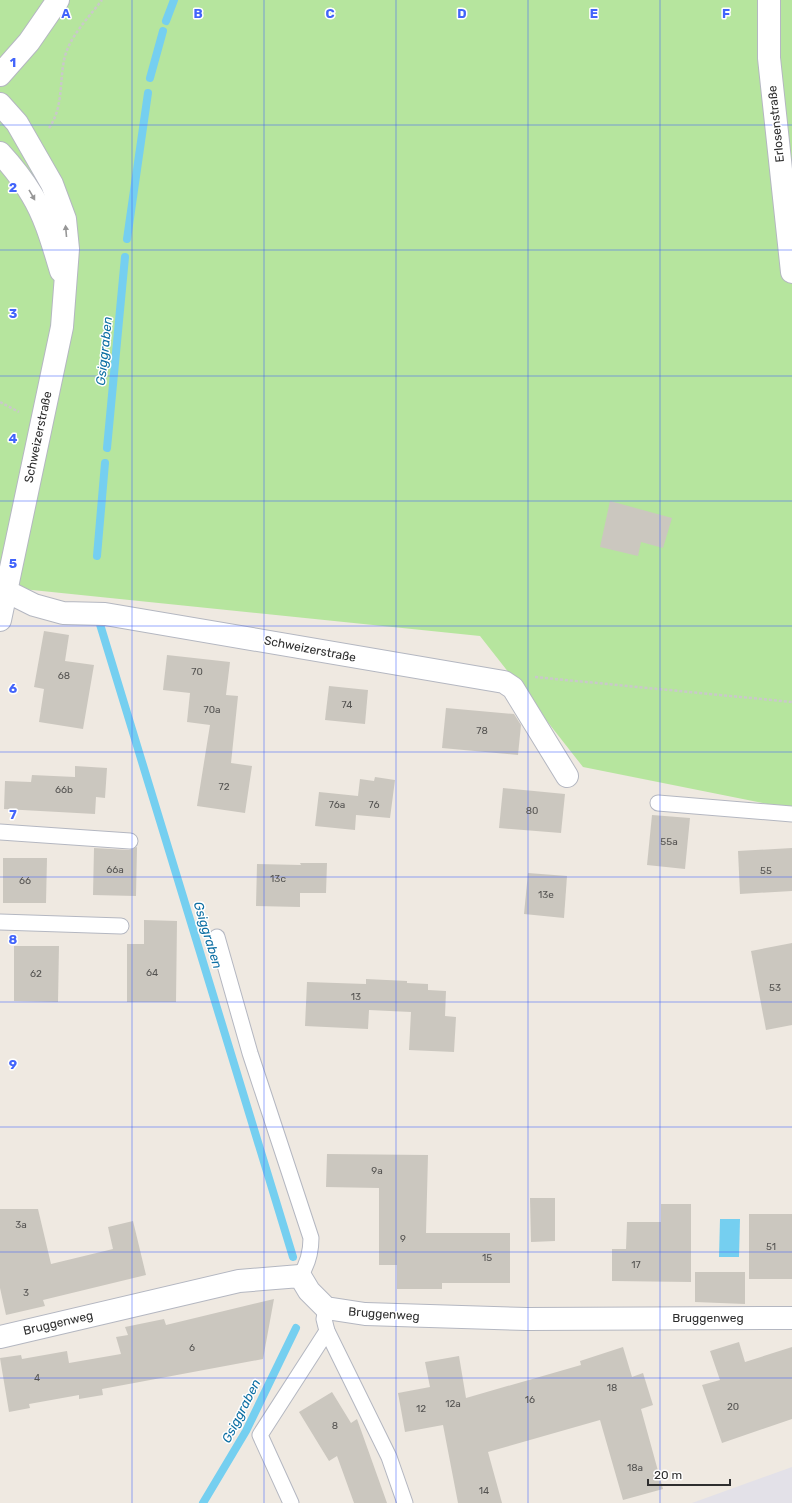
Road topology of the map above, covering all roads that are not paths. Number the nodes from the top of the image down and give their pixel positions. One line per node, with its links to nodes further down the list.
1 (58, 0): 3 (street)
2 (769, 0): 6 (street, Erlosenstraße)
3 (0, 75)
4 (0, 104): 7 (street, Schweizerstraße, one-way to 4)
5 (0, 153): 7 (street, Schweizerstraße, one-way to 7)
6 (792, 272)
7 (65, 283): 8 (street, Schweizerstraße)
8 (6, 591): 9 (street, Schweizerstraße); 10 (street, Schweizerstraße)
9 (0, 620)
10 (567, 776)
11 (658, 803): 12 (lane)
12 (792, 814)
13 (0, 832): 14 (lane)
14 (130, 841)
15 (0, 922): 16 (lane)
16 (121, 926)
17 (217, 937): 18 (lane)
18 (300, 1276): 19 (street); 22 (street, Bruggenweg)
19 (326, 1308): 20 (street, Bruggenweg); 21 (lane)
20 (792, 1318)
21 (327, 1331): 23 (lane); 24 (lane)
22 (0, 1337)
23 (290, 1503)
24 (405, 1503)

